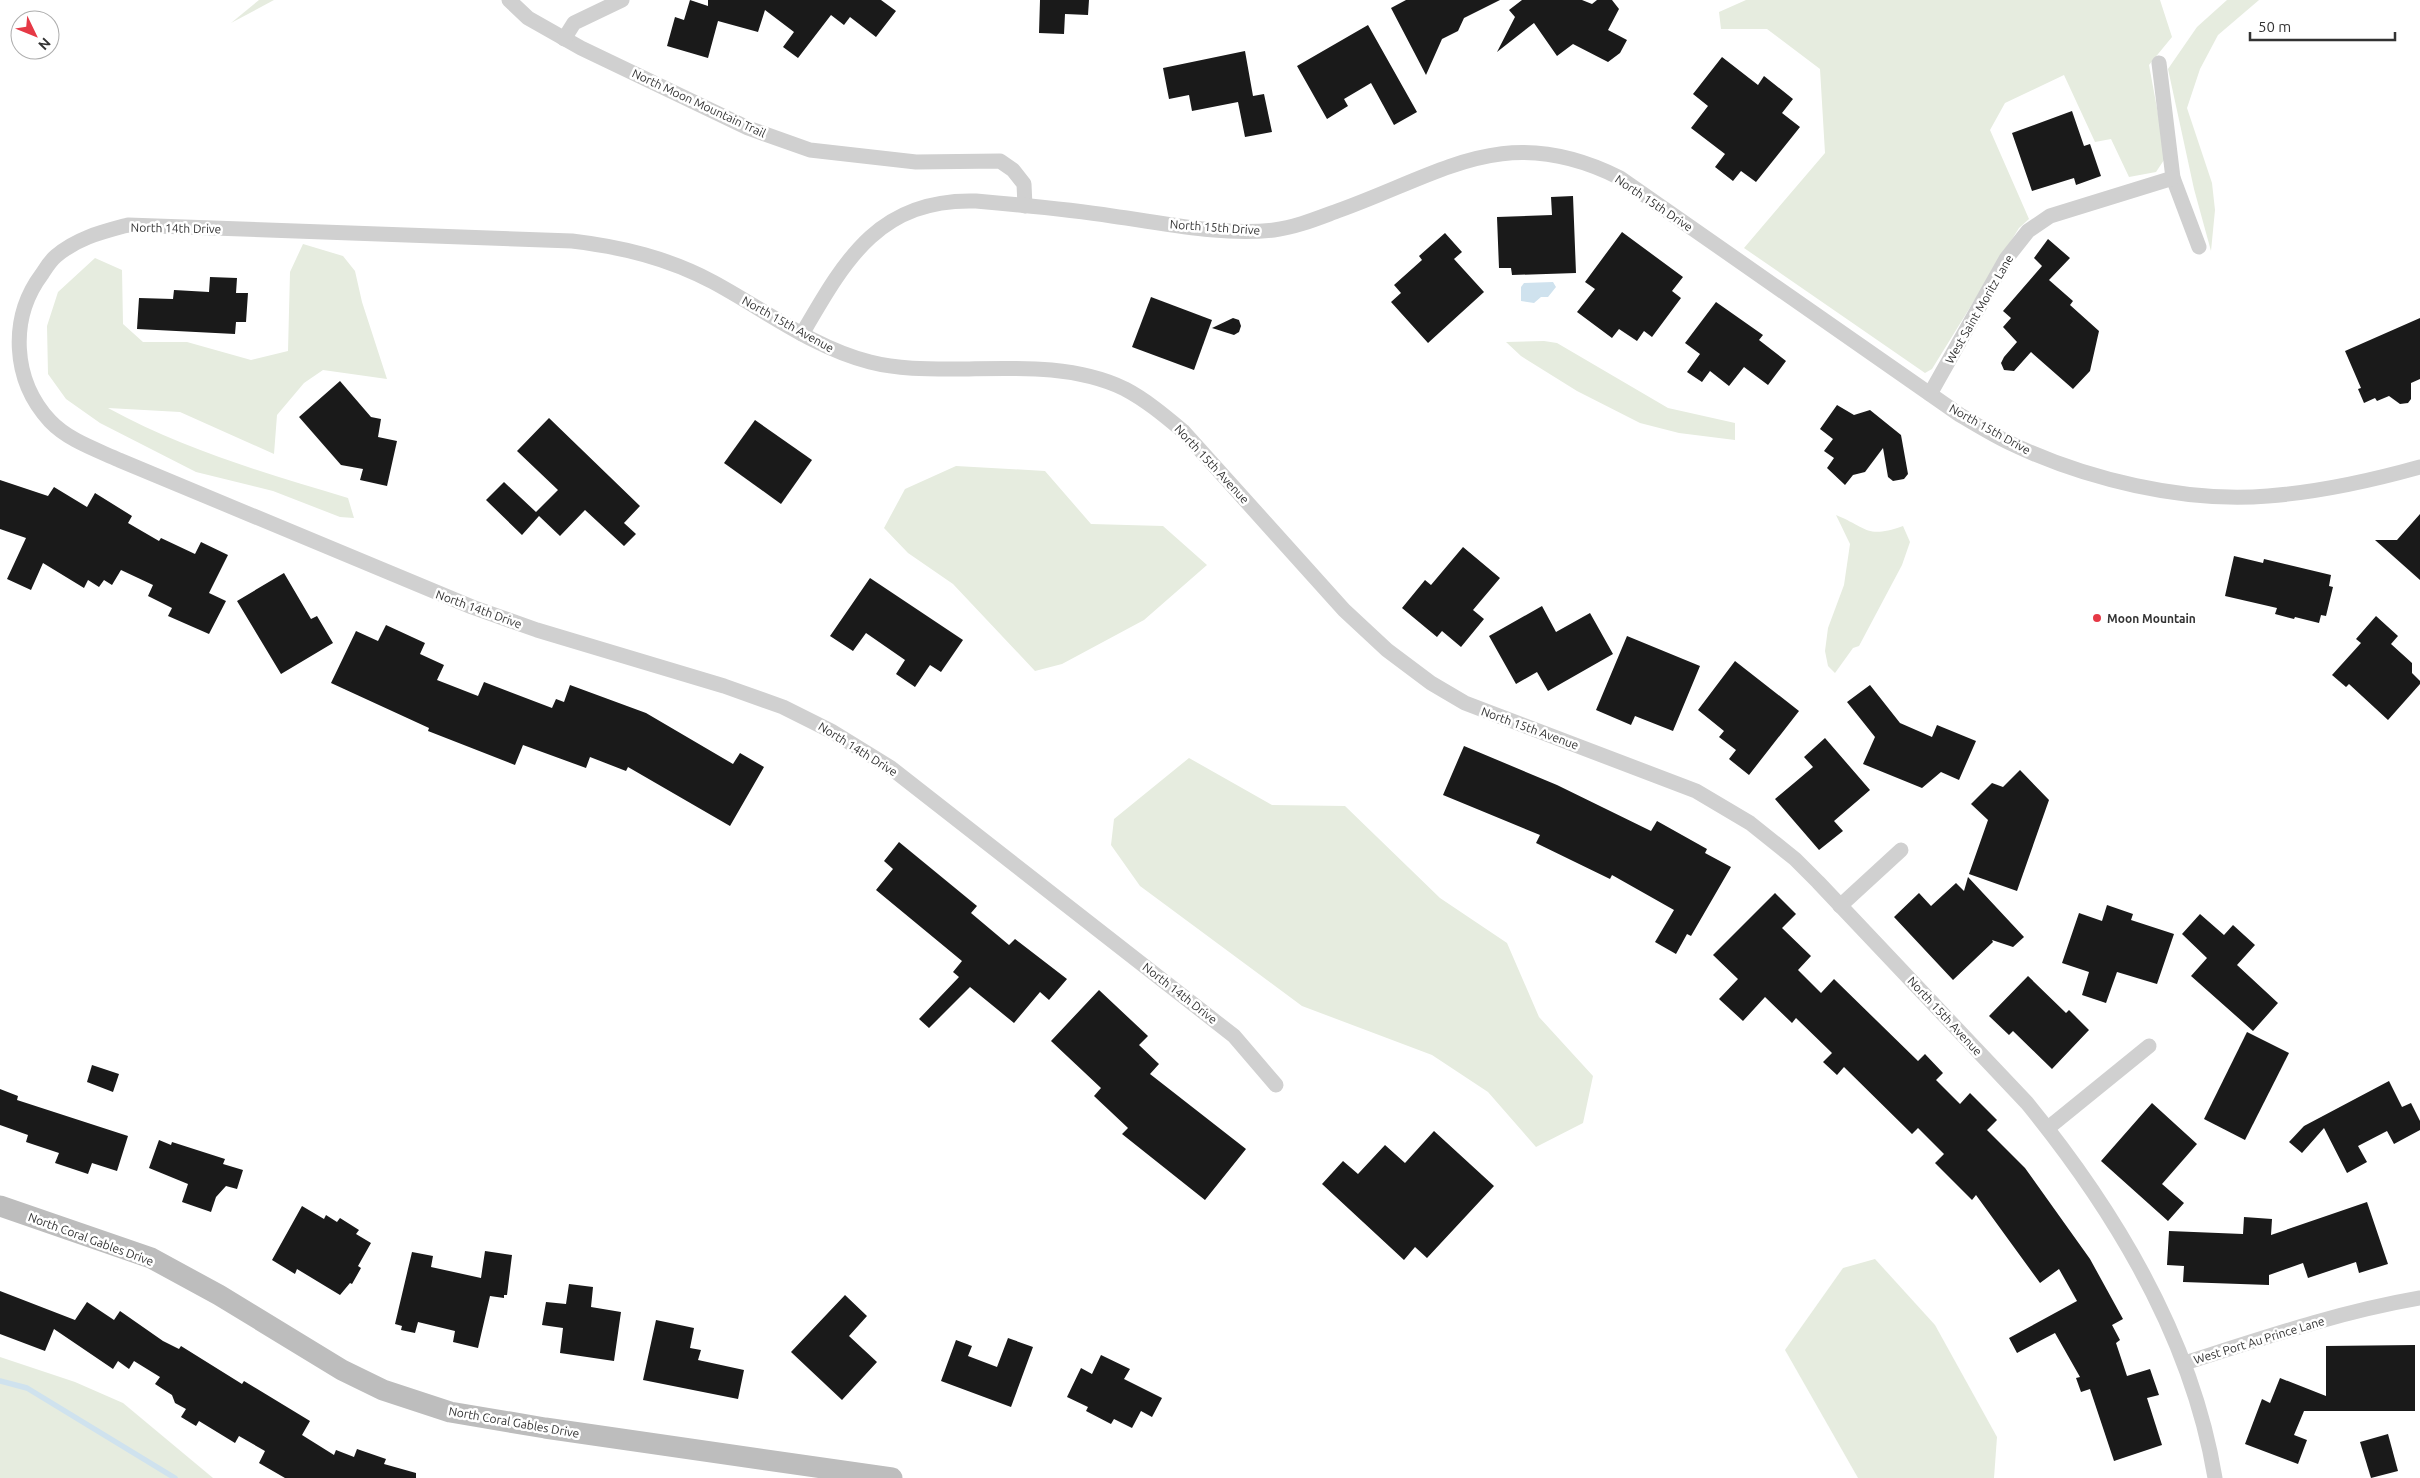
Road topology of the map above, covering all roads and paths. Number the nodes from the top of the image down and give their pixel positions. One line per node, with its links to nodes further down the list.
1 (509, 0): 3 (street, North Moon Mountain Trail)
2 (622, 0): 3 (street)
3 (564, 40): 6 (street, North Moon Mountain Trail)
4 (2159, 63): 5 (street)
5 (2173, 178): 8 (street); 10 (street, West Saint Moritz Lane)
6 (1025, 206): 9 (street, North 15th Drive); 10 (street, North 15th Drive)
7 (339, 233): 9 (street, North 15th Avenue); 15 (street, North 14th Drive)
8 (2199, 247)
9 (802, 334): 13 (street, North 15th Avenue)
10 (1930, 394): 11 (street, North 15th Drive)
11 (2420, 467)
12 (1901, 850): 13 (street)
13 (1840, 906): 16 (street, North 15th Avenue)
14 (2149, 1046): 16 (street)
15 (1276, 1086)
16 (2048, 1128): 19 (street, North 15th Avenue)
17 (0, 1206): 20 (street, North Coral Gables Drive)
18 (2420, 1298): 19 (street, West Port Au Prince Lane)
19 (2185, 1363): 21 (street, West Port Au Prince Lane)
20 (892, 1478)
21 (2215, 1478)

